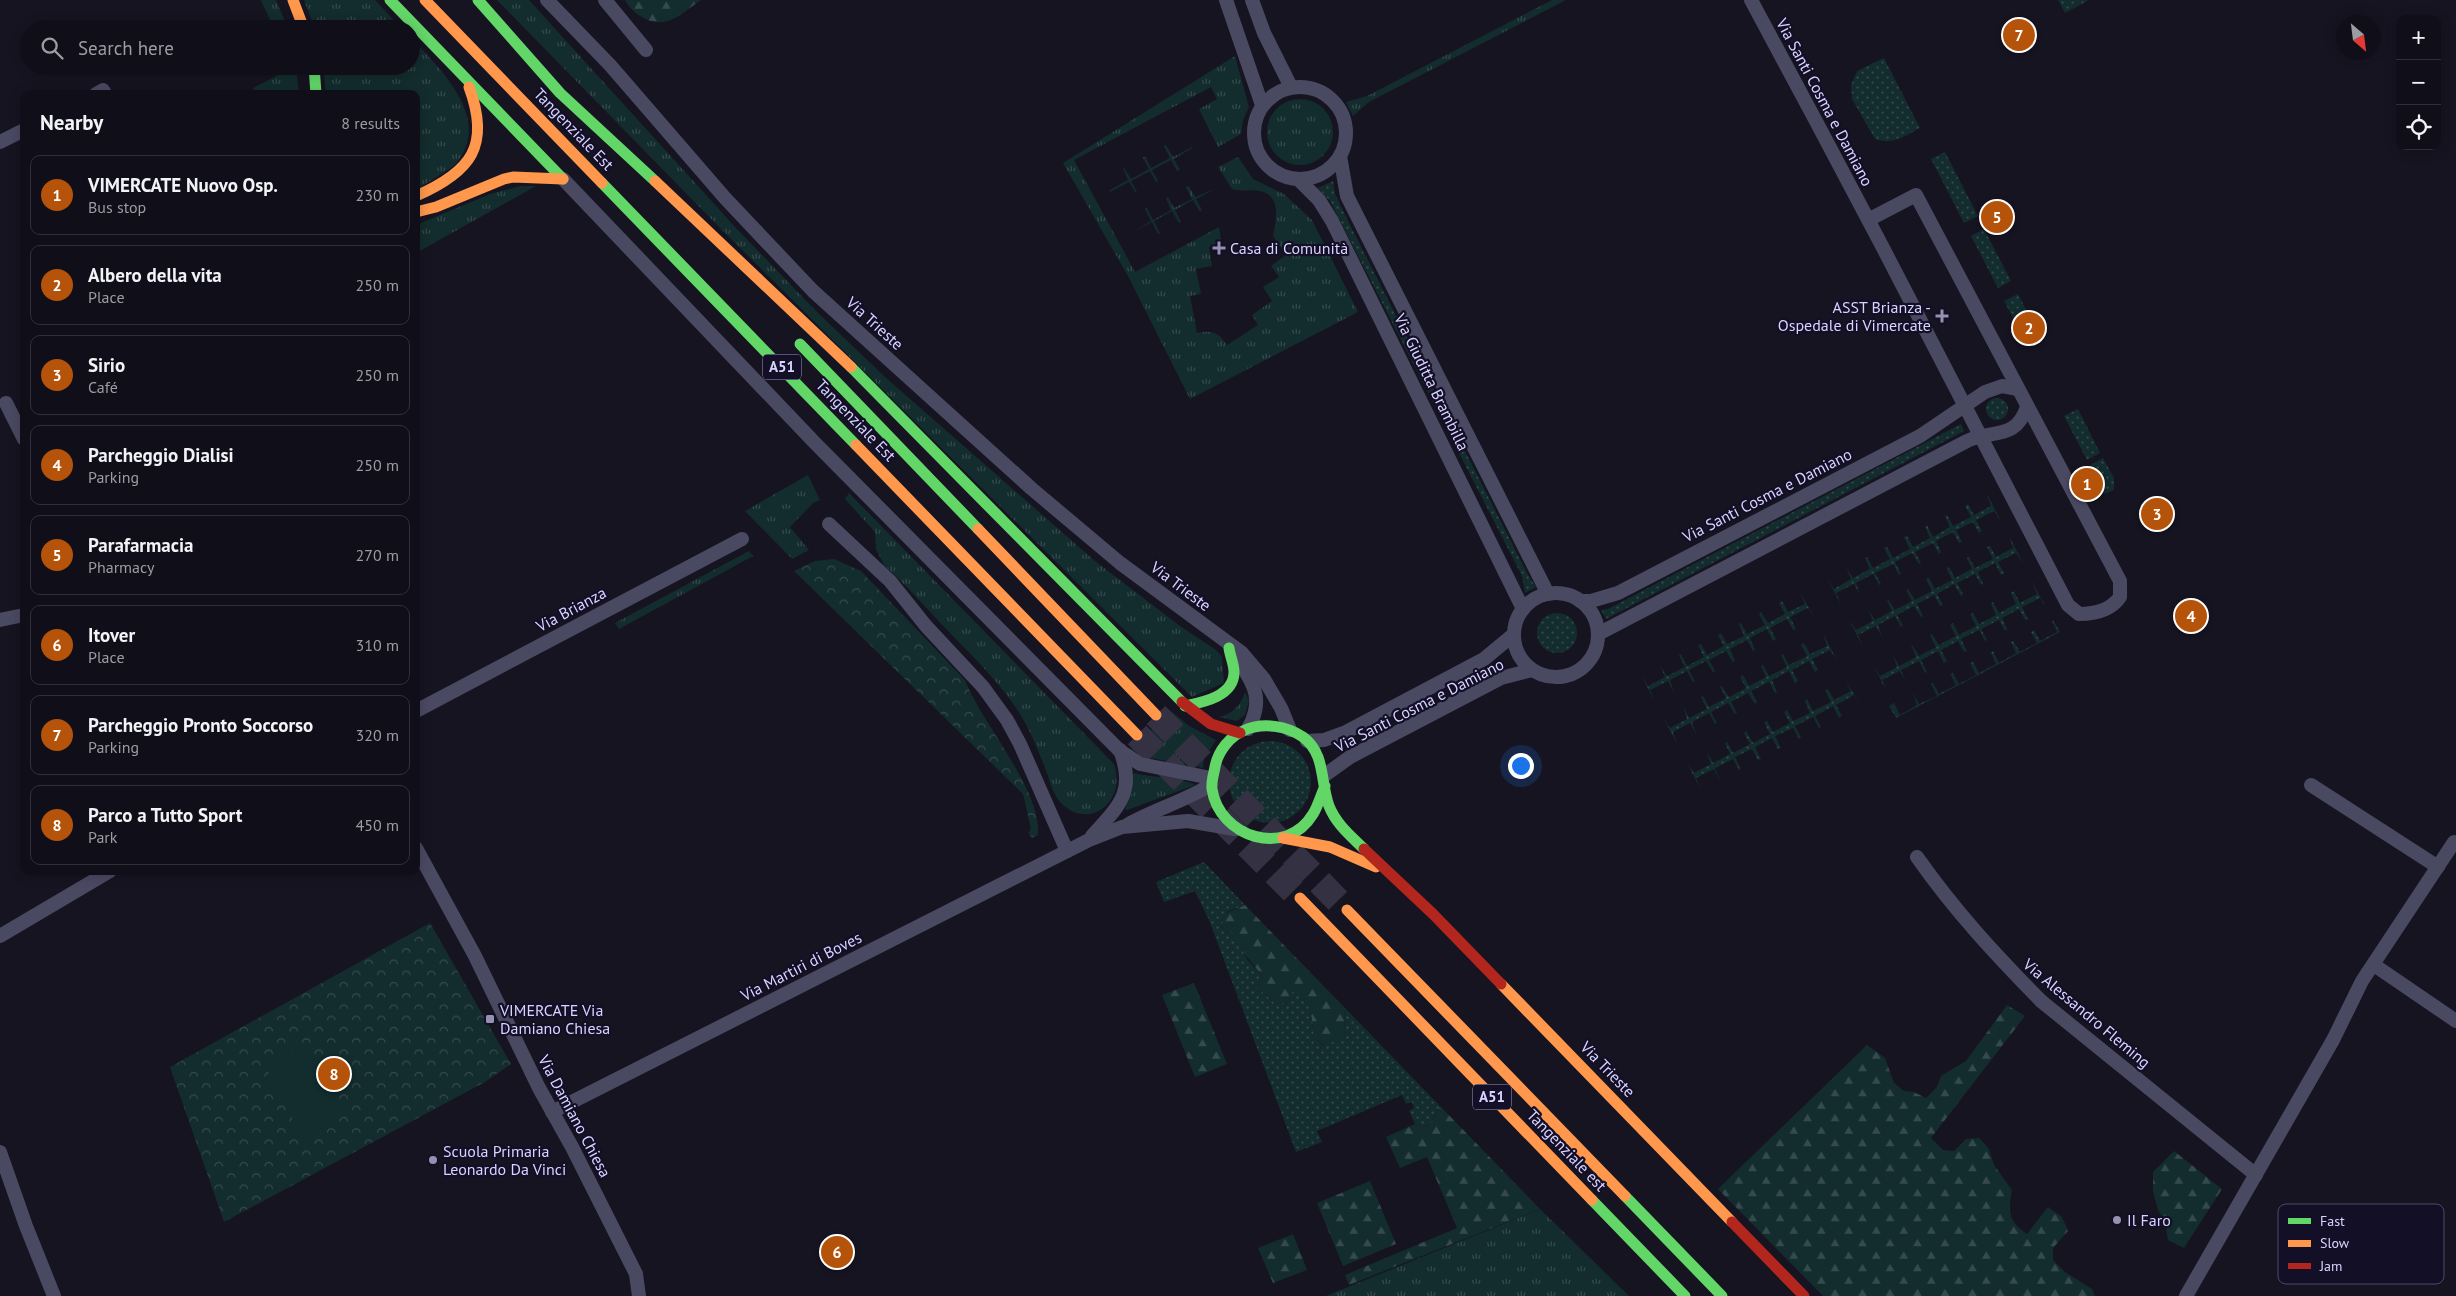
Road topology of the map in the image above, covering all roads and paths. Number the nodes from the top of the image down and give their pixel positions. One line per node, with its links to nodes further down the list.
1 (285, 0): 12 (main road)
2 (293, 0): 13 (main road)
3 (390, 0): 14 (main road)
4 (425, 0): 58 (main road, Tangenziale Est / A51)
5 (467, 0): 23 (main road, Tangenziale Est)
6 (478, 0): 23 (main road)
7 (547, 0): 48 (street, Via Trieste)
8 (605, 0): 16 (street)
9 (1226, 0): 24 (street)
10 (1252, 0): 20 (street)
11 (1751, 0): 32 (street, Via Santi Cosma e Damiano)
12 (293, 20)
13 (301, 20)
14 (409, 20)
15 (420, 31): 19 (main road)
16 (646, 50)
17 (305, 75): 21 (main road)
18 (315, 75): 22 (main road)
19 (464, 77): 28 (main road); 30 (main road)
20 (1290, 87): 24 (street); 27 (street, Via Giuditta Brambilla)
21 (306, 90)
22 (316, 90)
23 (560, 93): 33 (main road, Tangenziale Est); 53 (main road)
24 (1262, 105): 29 (street, Via Giuditta Brambilla)
25 (20, 132): 26 (street)
26 (0, 142)
27 (1340, 156): 29 (street, Via Giuditta Brambilla); 43 (street, Via Giuditta Brambilla)
28 (563, 179): 31 (main road); 60 (street)
29 (1298, 179): 45 (street, Via Giuditta Brambilla)
30 (420, 194)
31 (420, 211)
32 (1868, 220): 35 (street, Via Santi Cosma e Damiano); 37 (street, Via Santi Cosma e Damiano)
33 (711, 251)
34 (793, 336): 55 (main road, Tangenziale Est / A51)
35 (2018, 390): 37 (street, Via Santi Cosma e Damiano); 38 (street, Via Santi Cosma e Damiano)
36 (6, 403): 39 (street)
37 (1964, 405): 40 (street, Via Santi Cosma e Damiano); 44 (street, Via Santi Cosma e Damiano)
38 (2027, 407): 40 (street); 40 (street, Via Santi Cosma e Damiano)
39 (20, 431)
40 (1980, 435): 49 (street)
41 (829, 524): 69 (street)
42 (742, 539): 54 (street, Via Brianza)
43 (1548, 594): 44 (street, Via Santi Cosma e Damiano); 45 (street)
44 (1580, 601): 49 (street)
45 (1523, 609): 50 (street)
46 (20, 616): 47 (street)
47 (0, 620)
48 (1216, 634): 51 (street, Via Trieste); 56 (street, Via Trieste)
49 (1598, 634): 52 (street)
50 (1513, 635): 52 (street, Via Santi Cosma e Damiano); 59 (street, Via Santi Cosma e Damiano)
51 (1228, 648): 53 (main road); 57 (street, Via Trieste)
52 (1532, 670): 61 (street, Via Santi Cosma e Damiano)
53 (1186, 706): 57 (main road)
54 (420, 709)
55 (1156, 715)
56 (1290, 730): 57 (main road, Via Trieste); 59 (main road, Via Trieste)
57 (1244, 731): 62 (main road, Via Trieste)
58 (1137, 735)
59 (1307, 741): 61 (main road, Via Trieste)
60 (1120, 750): 62 (street); 68 (street, Via Martiri di Boves)
61 (1325, 781): 66 (main road, Via Trieste); 73 (main road, Via Trieste)
62 (1211, 782): 64 (street, Via Martiri di Boves); 65 (main road, Via Trieste)
63 (2311, 785): 72 (street)
64 (1122, 827): 65 (street, Via Martiri di Boves); 68 (street, Via Martiri di Boves)
65 (1234, 829): 66 (main road, Via Trieste)
66 (1283, 838): 73 (main road, Via Trieste)
67 (2455, 839): 72 (street)
68 (1089, 840): 69 (street, Via Martiri di Boves)
69 (1066, 851): 80 (street, Via Martiri di Boves)
70 (420, 855): 80 (street, Via Damiano Chiesa)
71 (1917, 857): 82 (street, Via Alessandro Fleming)
72 (2438, 867): 78 (street)
73 (1384, 870): 89 (main road, Via Trieste)
74 (103, 875): 77 (street)
75 (1300, 898): 87 (main road, Tangenziale est / A51)
76 (1348, 910): 88 (main road, Tangenziale est / A51)
77 (0, 936)
78 (2374, 964): 79 (street); 82 (street)
79 (2456, 1021)
80 (552, 1112): 86 (street, Via Damiano Chiesa)
81 (0, 1152): 83 (street)
82 (2256, 1175): 90 (street)
83 (40, 1262): 84 (street); 85 (street)
84 (46, 1296)
85 (54, 1296)
86 (639, 1296)
87 (1685, 1296)
88 (1722, 1296)
89 (1804, 1296)
90 (2186, 1296)

